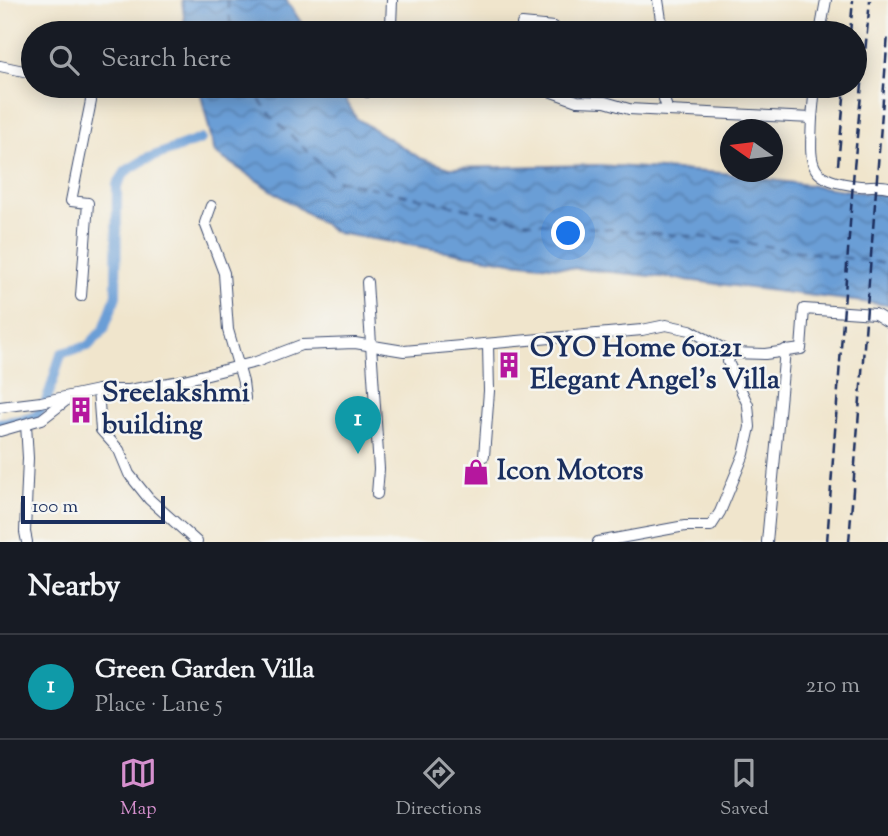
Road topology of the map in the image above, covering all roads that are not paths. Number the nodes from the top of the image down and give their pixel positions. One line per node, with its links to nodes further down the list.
1 (392, 0): 4 (street)
2 (659, 0): 5 (street)
3 (826, 0): 6 (street)
4 (391, 21)
5 (662, 21)
6 (822, 21)
7 (0, 66): 8 (street)
8 (21, 70)
9 (90, 98): 18 (street)
10 (569, 98): 13 (street)
11 (664, 98): 13 (street)
12 (814, 98): 14 (street)
13 (668, 111): 14 (street)
14 (812, 118): 15 (street)
15 (888, 187)
16 (211, 206): 24 (street)
17 (367, 282): 20 (street)
18 (80, 296)
19 (888, 322): 22 (street)
20 (372, 345): 21 (street); 24 (street); 32 (street)
21 (488, 345): 23 (street); 31 (street)
22 (785, 350): 23 (street); 36 (street)
23 (731, 353): 35 (street)
24 (239, 366): 25 (street); 27 (street)
25 (98, 390): 26 (street); 34 (street)
26 (72, 396): 28 (street); 29 (street)
27 (245, 398)
28 (0, 407)
29 (26, 424): 30 (street); 33 (street)
30 (0, 431)
31 (484, 456)
32 (377, 494)
33 (27, 542)
34 (197, 542)
35 (598, 542)
36 (767, 542)

